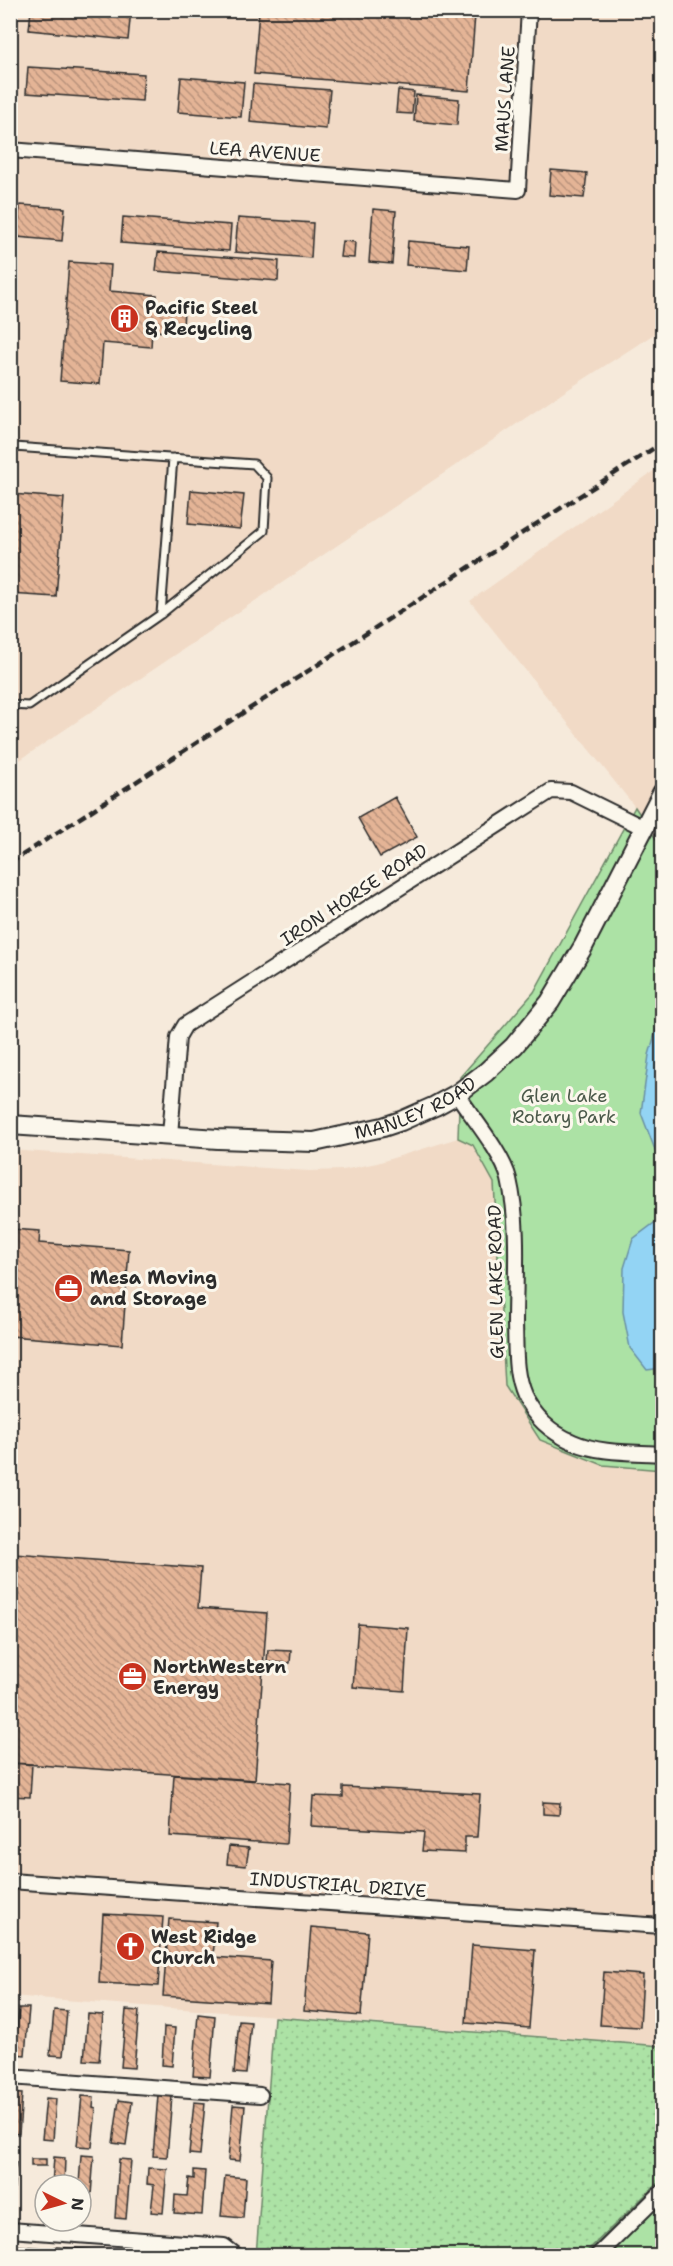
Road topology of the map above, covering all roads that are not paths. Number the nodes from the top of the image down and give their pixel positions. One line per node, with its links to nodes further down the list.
1 (529, 10): 3 (street, MAUS LANE)
2 (10, 150): 3 (street, LEA AVENUE)
3 (518, 190)
4 (14, 447): 5 (lane)
5 (173, 458): 6 (lane); 6 (lane)
6 (161, 615): 7 (lane)
7 (10, 705)
8 (663, 793): 9 (street, MANLEY ROAD)
9 (644, 828): 10 (street, MANLEY ROAD); 12 (street, IRON HORSE ROAD)
10 (457, 1094): 12 (street, MANLEY ROAD); 13 (street, GLEN LAKE ROAD)
11 (10, 1125): 12 (street, MANLEY ROAD)
12 (170, 1135)
13 (663, 1454)
14 (10, 1881): 15 (street, INDUSTRIAL DRIVE)
15 (663, 1926)
16 (10, 2077): 17 (street)
17 (260, 2095)
18 (663, 2192): 21 (street)
19 (10, 2230): 20 (street)
20 (237, 2256)
21 (597, 2256)

